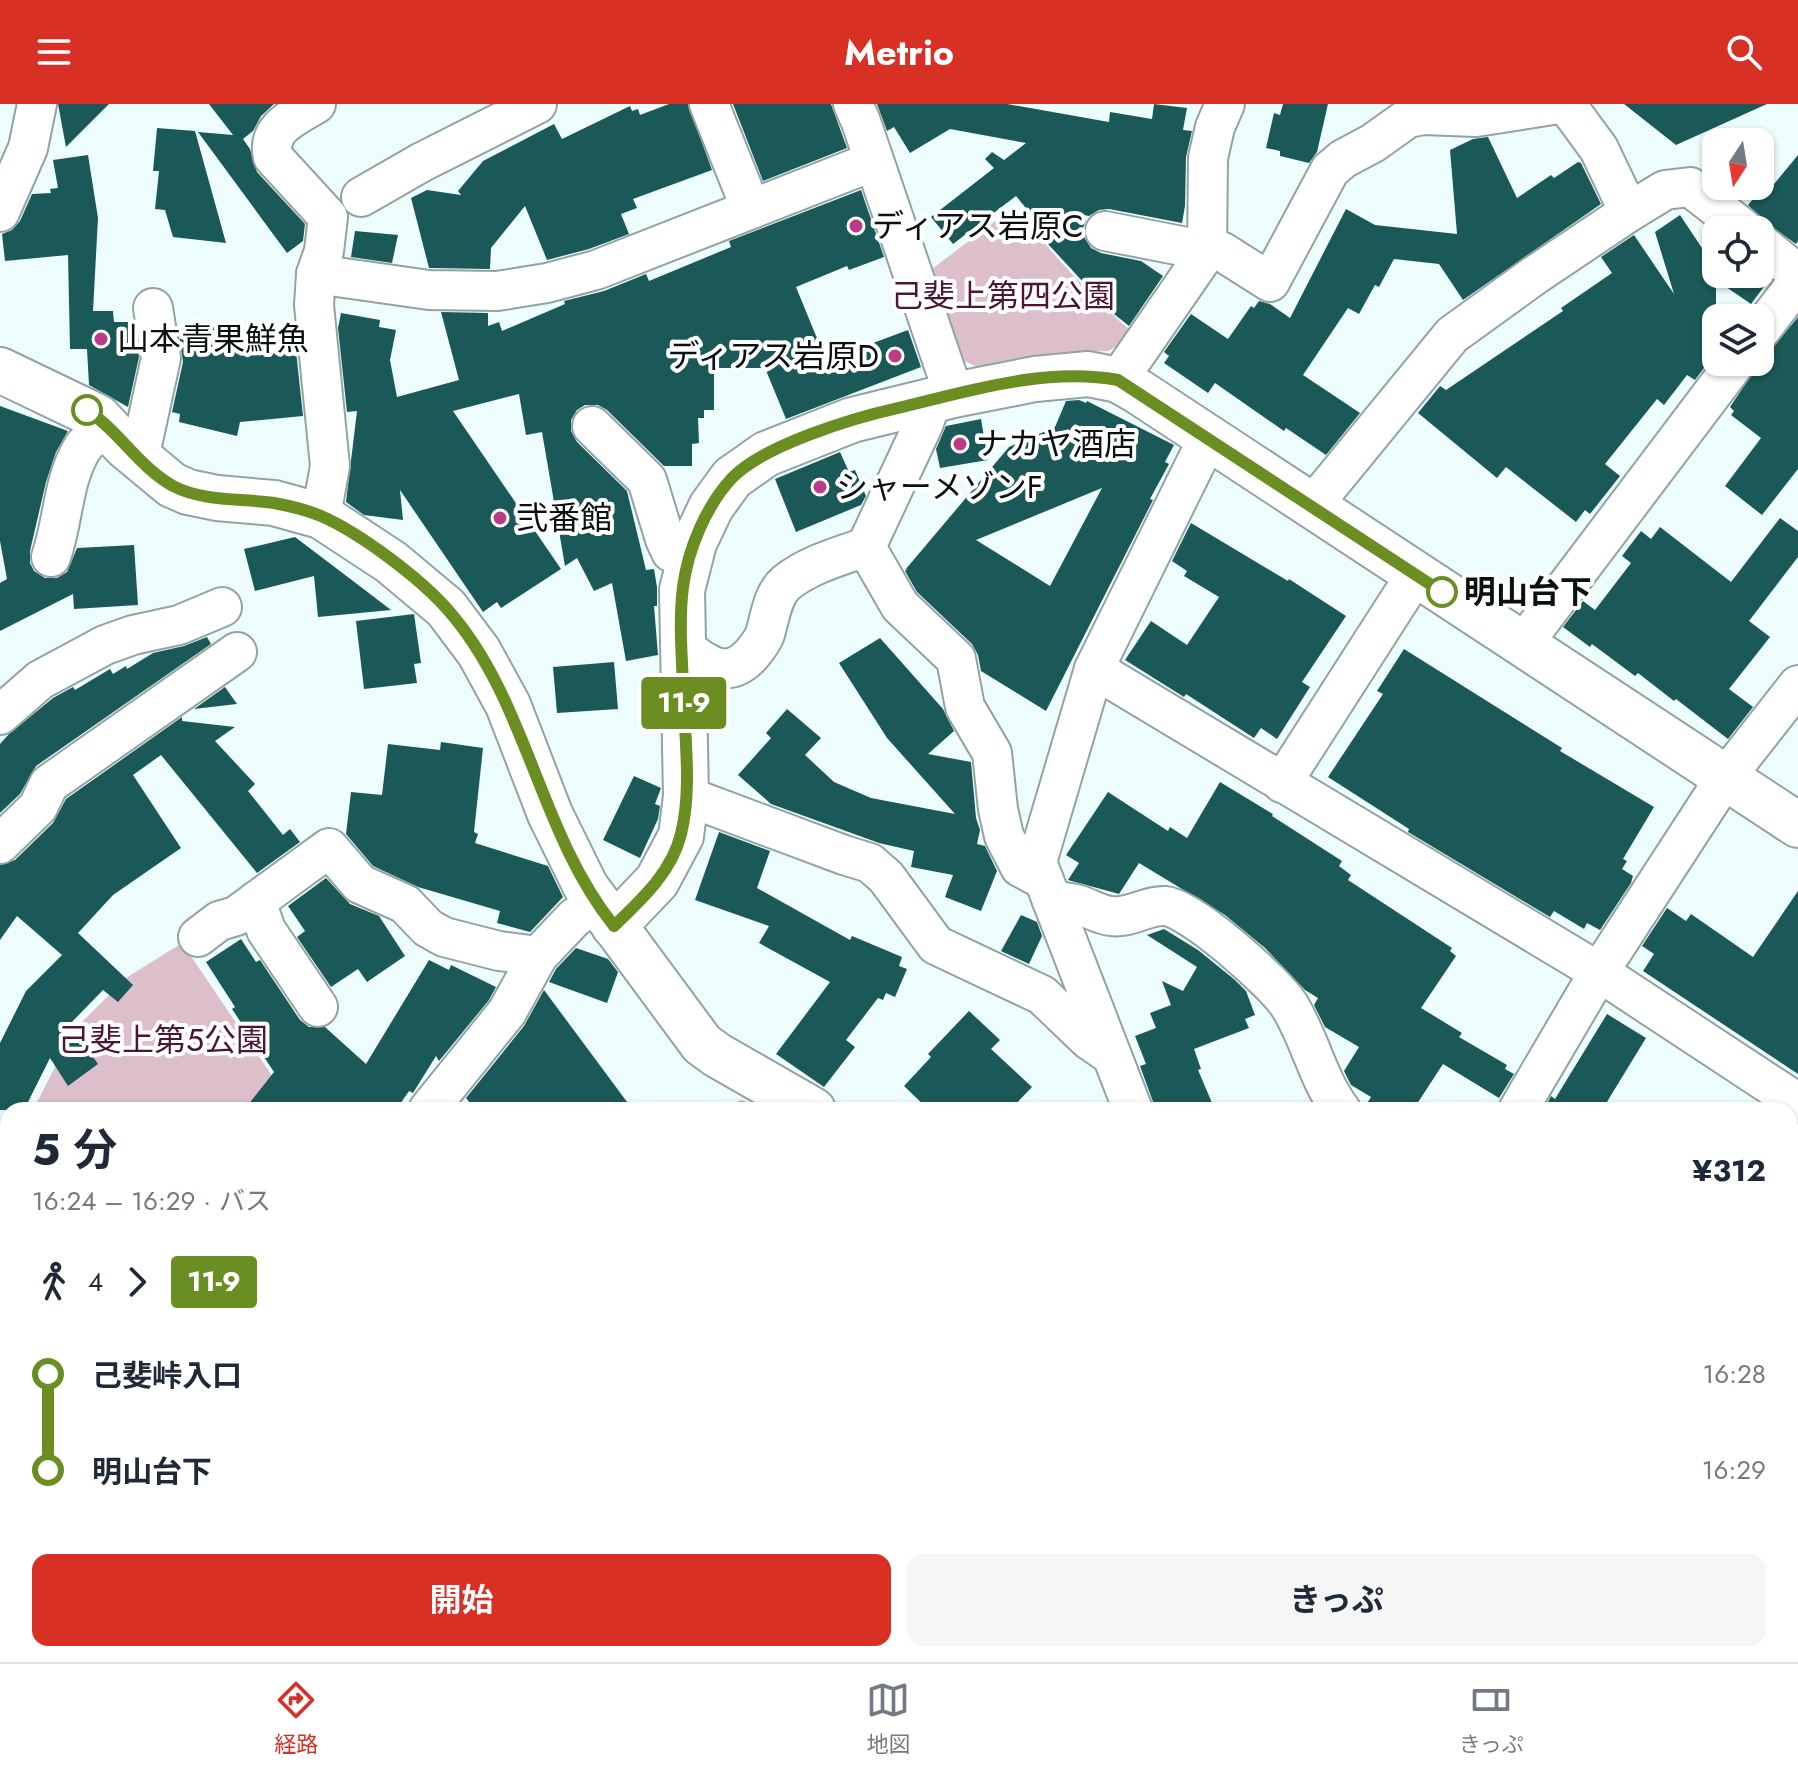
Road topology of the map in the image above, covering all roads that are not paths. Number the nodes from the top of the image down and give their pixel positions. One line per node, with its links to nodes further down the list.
1 (37, 104): 12 (street)
2 (316, 104): 18 (street)
3 (537, 104): 10 (street)
4 (709, 104): 11 (street)
5 (853, 104): 9 (street)
6 (1225, 104): 16 (street)
7 (1559, 104): 16 (street)
8 (1566, 104): 13 (street)
9 (874, 161): 11 (street); 26 (street)
10 (361, 197)
11 (751, 209): 18 (street)
12 (0, 212)
13 (1629, 212): 14 (street); 31 (street)
14 (1727, 216)
15 (1105, 231): 16 (street)
16 (1207, 251): 25 (street)
17 (1774, 254): 19 (street)
18 (316, 274): 32 (street)
19 (1798, 274)
20 (1798, 281): 22 (street)
21 (153, 308): 30 (street)
22 (1774, 313)
23 (0, 370): 27 (street)
24 (1725, 376): 38 (street)
25 (1118, 380): 26 (street); 29 (street)
26 (939, 398): 33 (street); 35 (street)
27 (108, 426): 30 (street); 34 (street)
28 (592, 426): 35 (street)
29 (1208, 438): 31 (street); 41 (street)
30 (139, 459): 32 (street)
31 (1312, 506): 36 (street)
32 (321, 516): 51 (street)
33 (866, 547): 39 (street); 49 (street)
34 (51, 557)
35 (688, 560): 39 (street)
36 (1416, 574): 38 (street); 45 (street)
37 (222, 607): 43 (street)
38 (1523, 644): 44 (street)
39 (682, 645): 46 (street)
40 (237, 652): 48 (street)
41 (1094, 669): 45 (street); 49 (street)
42 (1798, 685): 44 (street)
43 (0, 715)
44 (1725, 778): 47 (street); 54 (street)
45 (1282, 783): 54 (street)
46 (686, 796): 51 (street); 56 (street)
47 (1798, 825)
48 (0, 844)
49 (1048, 891): 56 (street); 60 (street)
50 (256, 901): 52 (street); 53 (street); 55 (street)
51 (605, 914): 53 (street); 58 (street)
52 (198, 937)
53 (538, 956): 57 (street)
54 (1599, 972): 61 (street); 62 (street)
55 (318, 1007)
56 (1111, 1054): 59 (street)
57 (434, 1102)
58 (799, 1102)
59 (1130, 1102)
60 (1336, 1102)
61 (1523, 1102)
62 (1791, 1102)

